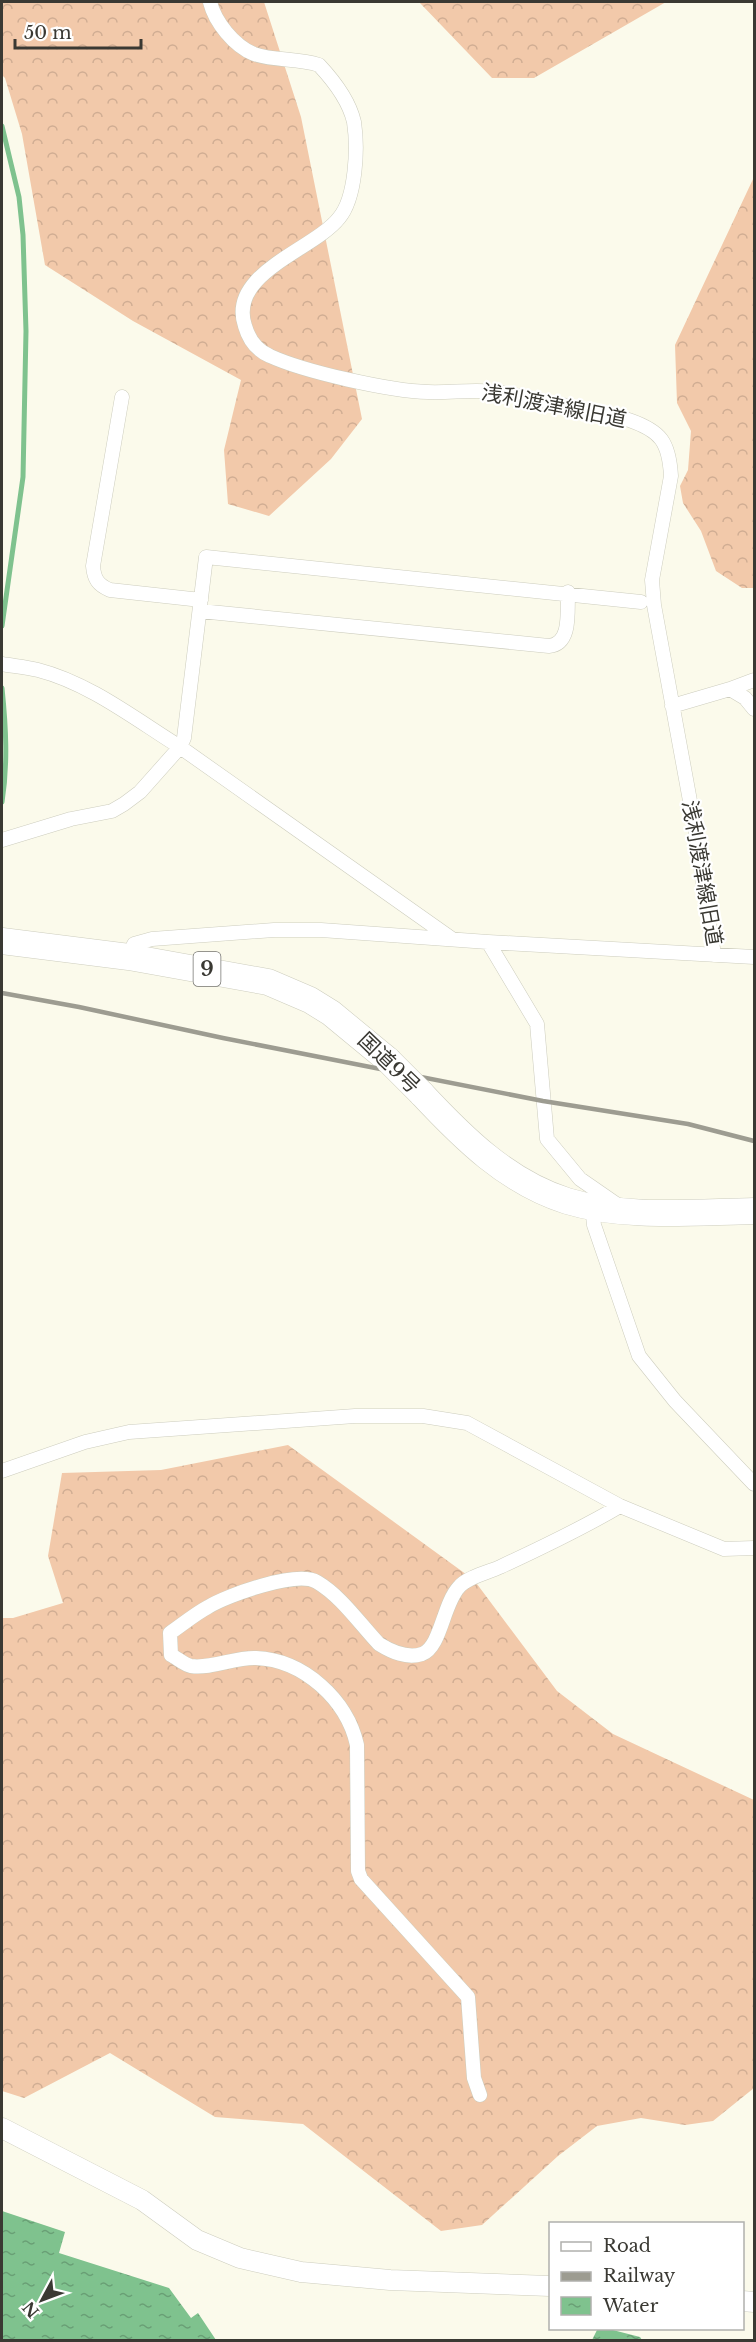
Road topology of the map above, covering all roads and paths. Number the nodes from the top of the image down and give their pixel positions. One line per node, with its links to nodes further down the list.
1 (210, 2): 9 (street, 浅利渡津線旧道)
2 (122, 397): 5 (street)
3 (568, 592): 4 (street); 5 (street); 5 (street)
4 (640, 602)
5 (200, 605): 11 (street)
6 (2, 664): 11 (street)
7 (754, 680): 8 (street)
8 (730, 689): 9 (street); 10 (street)
9 (672, 706): 16 (street, 浅利渡津線旧道)
10 (754, 709)
11 (180, 747): 12 (street); 13 (street)
12 (2, 840)
13 (452, 939): 15 (street); 17 (street)
14 (2, 941): 17 (highway, 国道9号 / 9)
15 (488, 942): 16 (street); 20 (street)
16 (714, 955): 18 (street, 浅利渡津線旧道)
17 (129, 957): 19 (highway, 国道9号 / 9, bridge)
18 (754, 957)
19 (592, 1206): 20 (highway, 国道9号 / 9); 23 (street)
20 (626, 1211): 21 (highway, 国道9号 / 9)
21 (754, 1211)
22 (2, 1471): 24 (street)
23 (754, 1484)
24 (620, 1506): 25 (street); 26 (street)
25 (754, 1548)
26 (480, 2095)
27 (2, 2128): 28 (street)
28 (549, 2286)

